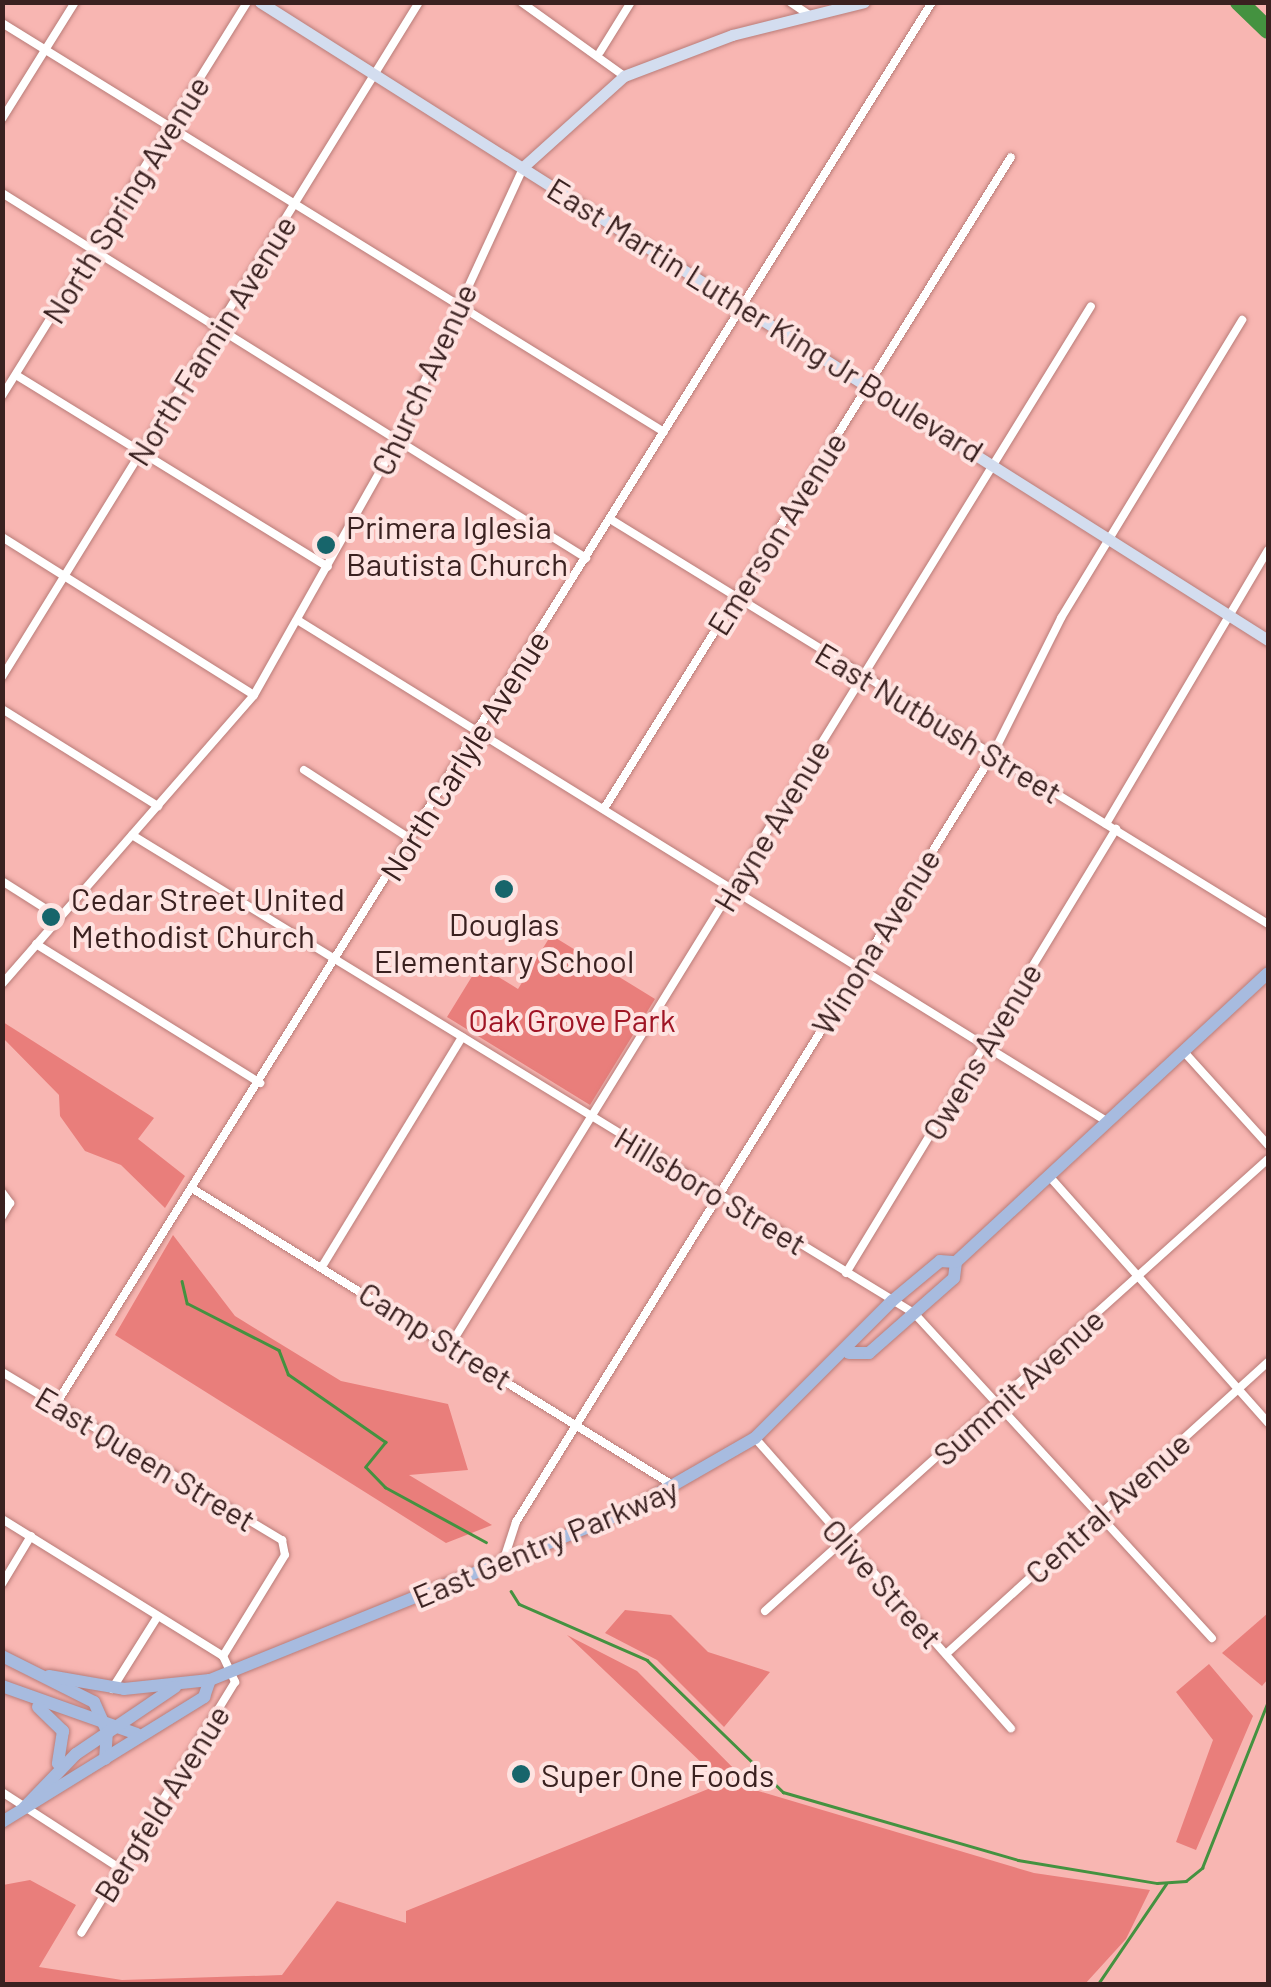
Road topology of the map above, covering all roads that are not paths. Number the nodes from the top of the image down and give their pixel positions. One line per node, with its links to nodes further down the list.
1 (75, 2): 12 (street)
2 (247, 2): 17 (street, North Spring Avenue)
3 (260, 2): 14 (main road, East Martin Luther King Jr Boulevard)
4 (419, 2): 14 (street, North Fannin Avenue)
5 (521, 2): 13 (street)
6 (631, 2): 13 (street)
7 (790, 2): 10 (street)
8 (864, 2): 10 (main road, Church Avenue)
9 (932, 2): 23 (street, North Carlyle Avenue)
10 (809, 15): 15 (main road, Church Avenue)
11 (2, 23): 12 (street)
12 (46, 50): 16 (street); 17 (street)
13 (600, 52): 15 (street)
14 (374, 74): 19 (main road, East Martin Luther King Jr Boulevard); 21 (street, North Fannin Avenue)
15 (624, 76): 19 (main road, Church Avenue)
16 (2, 119)
17 (170, 126): 21 (street); 22 (street, North Spring Avenue)
18 (1010, 156): 29 (street, Emerson Avenue)
19 (524, 167): 23 (main road, East Martin Luther King Jr Boulevard); 25 (street, Church Avenue)
20 (2, 193): 22 (street)
21 (295, 205): 25 (street); 27 (street, North Fannin Avenue)
22 (92, 249): 27 (street); 28 (street, North Spring Avenue)
23 (744, 304): 29 (main road, East Martin Luther King Jr Boulevard); 31 (street, North Carlyle Avenue)
24 (1091, 306): 34 (street, Hayne Avenue)
25 (458, 308): 31 (street); 32 (street, Church Avenue)
26 (1242, 320): 37 (street, Winona Avenue)
27 (217, 328): 32 (street); 33 (street, North Fannin Avenue)
28 (16, 374): 30 (street, North Spring Avenue); 33 (street)
29 (870, 382): 34 (main road, East Martin Luther King Jr Boulevard); 42 (street, Emerson Avenue)
30 (2, 396)
31 (664, 432): 35 (street, North Carlyle Avenue)
32 (397, 440): 39 (street); 40 (street, Church Avenue)
33 (140, 453): 40 (street); 41 (street, North Fannin Avenue)
34 (994, 463): 37 (main road, East Martin Luther King Jr Boulevard); 46 (street, Hayne Avenue)
35 (610, 520): 39 (street, North Carlyle Avenue); 42 (street, East Nutbush Street)
36 (2, 537): 41 (street)
37 (1110, 539): 43 (main road, East Martin Luther King Jr Boulevard); 51 (street, Winona Avenue)
38 (1268, 550): 43 (street)
39 (586, 558): 50 (street, North Carlyle Avenue)
40 (328, 567): 44 (street, Church Avenue)
41 (65, 576): 47 (street, North Fannin Avenue); 48 (street)
42 (736, 597): 46 (street, East Nutbush Street); 54 (street, Emerson Avenue)
43 (1230, 615): 45 (main road, East Martin Luther King Jr Boulevard); 55 (street)
44 (299, 621): 48 (street, Church Avenue); 50 (street)
45 (1268, 640)
46 (862, 676): 51 (street, East Nutbush Street); 60 (street, Hayne Avenue)
47 (2, 678)
48 (254, 695): 53 (street, Church Avenue)
49 (2, 709): 53 (street)
50 (478, 731): 54 (street); 58 (street, North Carlyle Avenue)
51 (993, 754): 55 (street, East Nutbush Street); 65 (street, Winona Avenue)
52 (304, 770): 58 (street)
53 (158, 806): 57 (street, Church Avenue)
54 (605, 808): 60 (street)
55 (1106, 824): 56 (street, East Nutbush Street)
56 (1116, 829): 62 (street, East Nutbush Street); 69 (street, Owens Avenue)
57 (132, 835): 61 (street, Church Avenue); 64 (street, Hillsboro Street)
58 (412, 840): 64 (street, North Carlyle Avenue)
59 (2, 880): 61 (street)
60 (734, 886): 65 (street); 72 (street, Hayne Avenue)
61 (60, 918): 63 (street, Church Avenue)
62 (1268, 924)
63 (36, 944): 67 (street, Church Avenue); 71 (street)
64 (336, 960): 68 (street, Hillsboro Street); 71 (street, North Carlyle Avenue)
65 (858, 964): 69 (street); 79 (street, Winona Avenue)
66 (1268, 973): 70 (main road, East Gentry Parkway)
67 (2, 984)
68 (462, 1037): 72 (street, Hillsboro Street); 82 (street)
69 (986, 1042): 73 (street); 83 (street, Owens Avenue)
70 (1185, 1053): 73 (main road, East Gentry Parkway); 74 (street)
71 (260, 1083): 77 (street, North Carlyle Avenue)
72 (591, 1116): 79 (street, Hillsboro Street); 87 (street, Hayne Avenue)
73 (1108, 1122): 76 (main road, East Gentry Parkway)
74 (1268, 1144)
75 (1268, 1159): 84 (street, Summit Avenue)
76 (1049, 1176): 81 (main road, East Gentry Parkway); 84 (street)
77 (193, 1188): 82 (street, Camp Street); 92 (street, North Carlyle Avenue)
78 (2, 1192): 80 (street)
79 (718, 1193): 83 (street, Hillsboro Street); 94 (street, Winona Avenue)
80 (2, 1217)
81 (956, 1262): 85 (main road, East Gentry Parkway); 86 (main road, East Gentry Parkway)
82 (323, 1265): 87 (street, Camp Street)
83 (846, 1273): 85 (street, Hillsboro Street)
84 (1138, 1278): 91 (street); 93 (street, Summit Avenue)
85 (892, 1301): 86 (street, Hillsboro Street); 88 (main road, East Gentry Parkway)
86 (914, 1313): 88 (main road, East Gentry Parkway); 93 (street, Hillsboro Street)
87 (451, 1344): 94 (street, Camp Street)
88 (848, 1353): 96 (main road, East Gentry Parkway)
89 (1268, 1362): 91 (street, Central Avenue)
90 (2, 1372): 92 (street, East Queen Street)
91 (1238, 1390): 95 (street); 98 (street, Central Avenue)
92 (56, 1404): 102 (street, East Queen Street)
93 (1000, 1404): 98 (street, Hillsboro Street); 101 (street, Summit Avenue)
94 (576, 1423): 97 (street, Camp Street); 103 (street, Winona Avenue)
95 (1268, 1423)
96 (755, 1438): 97 (main road, East Gentry Parkway); 101 (street, Olive Street)
97 (676, 1487): 103 (main road, East Gentry Parkway)
98 (1100, 1513): 107 (street, Hillsboro Street); 108 (street, Central Avenue)
99 (2, 1519): 100 (street)
100 (31, 1536): 104 (street); 106 (street)
101 (845, 1542): 105 (street, Summit Avenue); 108 (street, Olive Street)
102 (286, 1546): 110 (street, Bergfeld Avenue)
103 (504, 1559): 111 (main road, East Gentry Parkway)
104 (2, 1584)
105 (766, 1611)
106 (158, 1616): 110 (street); 116 (street)
107 (1212, 1638)
108 (946, 1654): 118 (street, Olive Street)
109 (2, 1656): 112 (main road)
110 (223, 1656): 111 (street)
111 (230, 1673): 113 (main road, East Gentry Parkway); 126 (street, Bergfeld Avenue)
112 (50, 1676): 116 (main road, East Gentry Parkway); 119 (main road)
113 (210, 1680): 114 (main road, East Gentry Parkway); 120 (main road, East Gentry Parkway)
114 (186, 1681): 116 (main road, East Gentry Parkway); 119 (main road)
115 (2, 1686): 117 (main road)
116 (112, 1689)
117 (20, 1693): 119 (main road); 122 (main road)
118 (1012, 1728)
119 (107, 1731): 120 (main road); 121 (main road); 122 (main road)
120 (140, 1734): 121 (main road, East Gentry Parkway)
121 (106, 1759): 124 (main road, East Gentry Parkway)
122 (49, 1776): 124 (main road)
123 (2, 1792): 124 (street)
124 (24, 1808): 125 (main road, East Gentry Parkway); 126 (street)
125 (2, 1822)
126 (121, 1869): 127 (street, Bergfeld Avenue)
127 (81, 1933)

